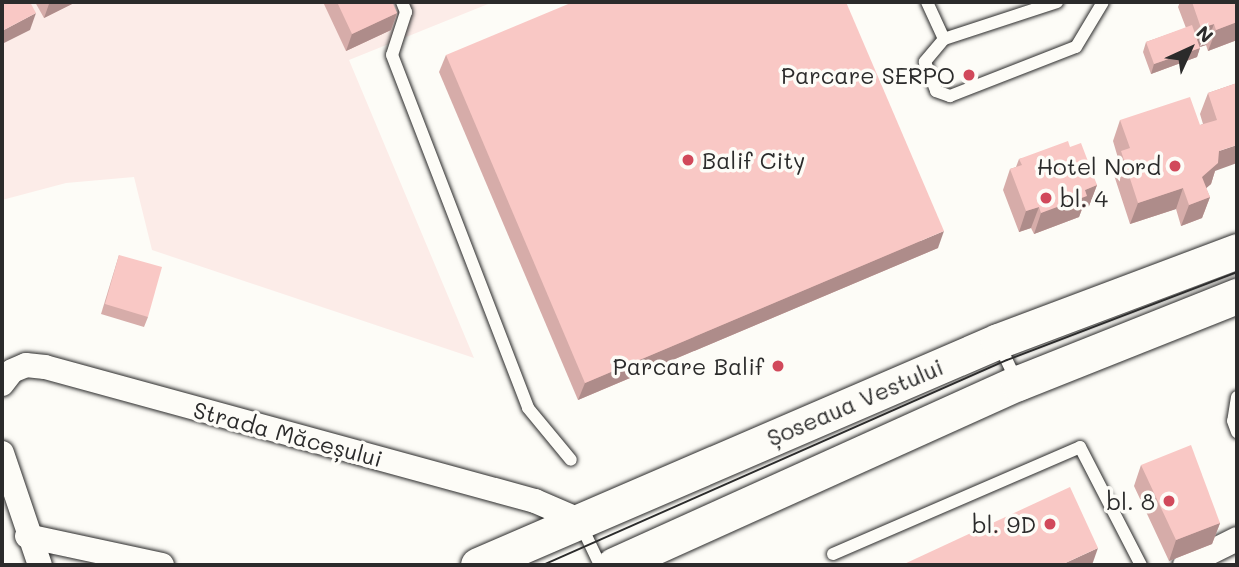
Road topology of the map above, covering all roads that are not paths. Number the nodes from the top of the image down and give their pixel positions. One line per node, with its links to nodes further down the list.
1 (401, 2): 14 (lane)
2 (928, 2): 5 (lane)
3 (1057, 2): 5 (lane)
4 (1103, 2): 5 (lane)
5 (944, 39)
6 (1237, 251): 8 (main road, Șoseaua Vestului)
7 (1237, 296): 9 (main road)
8 (998, 341): 9 (lane); 15 (main road, Șoseaua Vestului)
9 (1018, 383): 23 (main road)
10 (2, 384): 15 (street, Strada Măceșului)
11 (1237, 397): 12 (lane)
12 (1237, 432)
13 (2, 453): 16 (street)
14 (571, 460)
15 (579, 520): 21 (main road, Șoseaua Vestului); 22 (lane)
16 (27, 537): 19 (street); 20 (street)
17 (1237, 539): 25 (street)
18 (833, 554): 24 (lane)
19 (40, 565)
20 (162, 565)
21 (478, 565)
22 (600, 565)
23 (614, 565)
24 (1141, 565)
25 (1185, 565)

